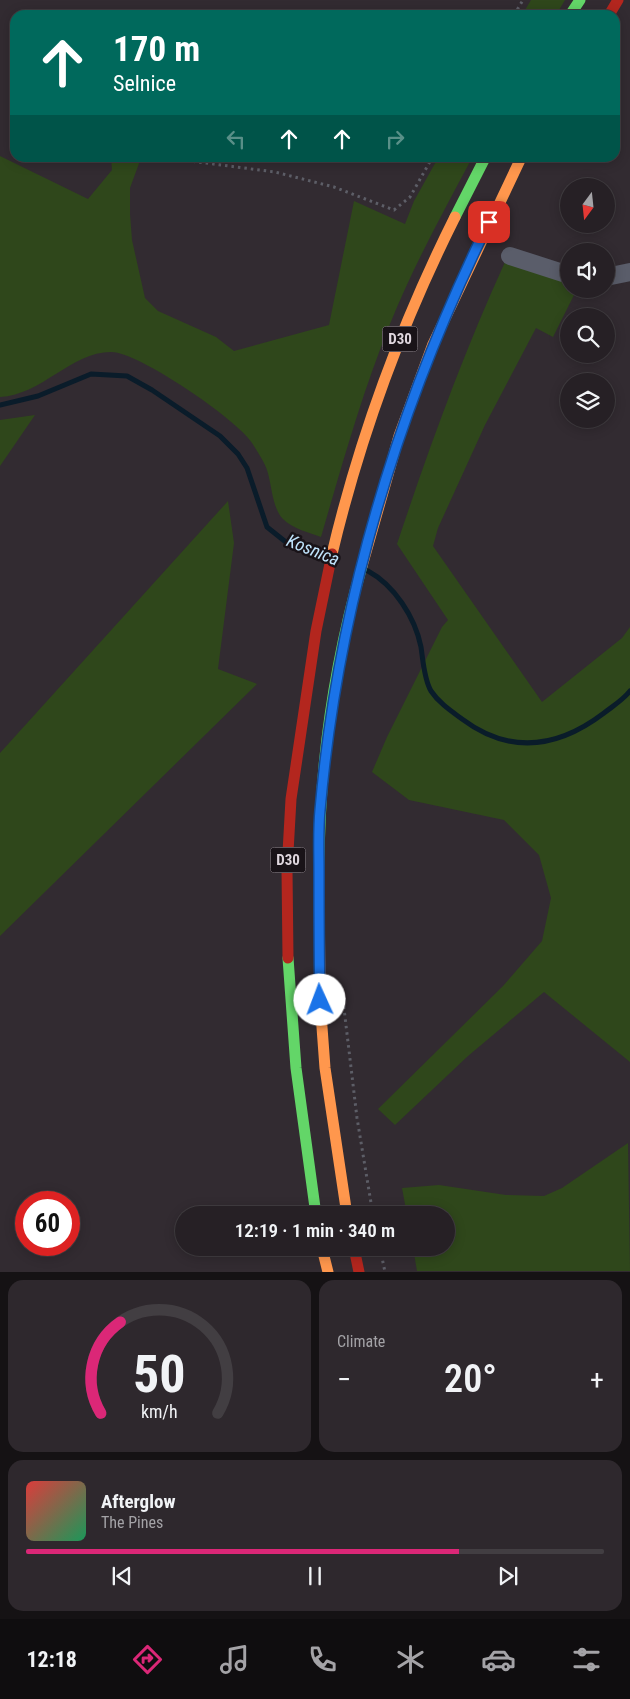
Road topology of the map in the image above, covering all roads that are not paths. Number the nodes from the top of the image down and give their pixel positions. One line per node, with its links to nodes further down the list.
1 (483, 162): 7 (main road, D30)
2 (519, 162): 8 (main road, D30)
3 (510, 256): 4 (street)
4 (560, 272)
5 (630, 272): 6 (street)
6 (615, 275)
7 (315, 1206)
8 (346, 1206)
9 (324, 1256): 11 (main road)
10 (356, 1256): 12 (main road)
11 (328, 1272)
12 (359, 1272)

